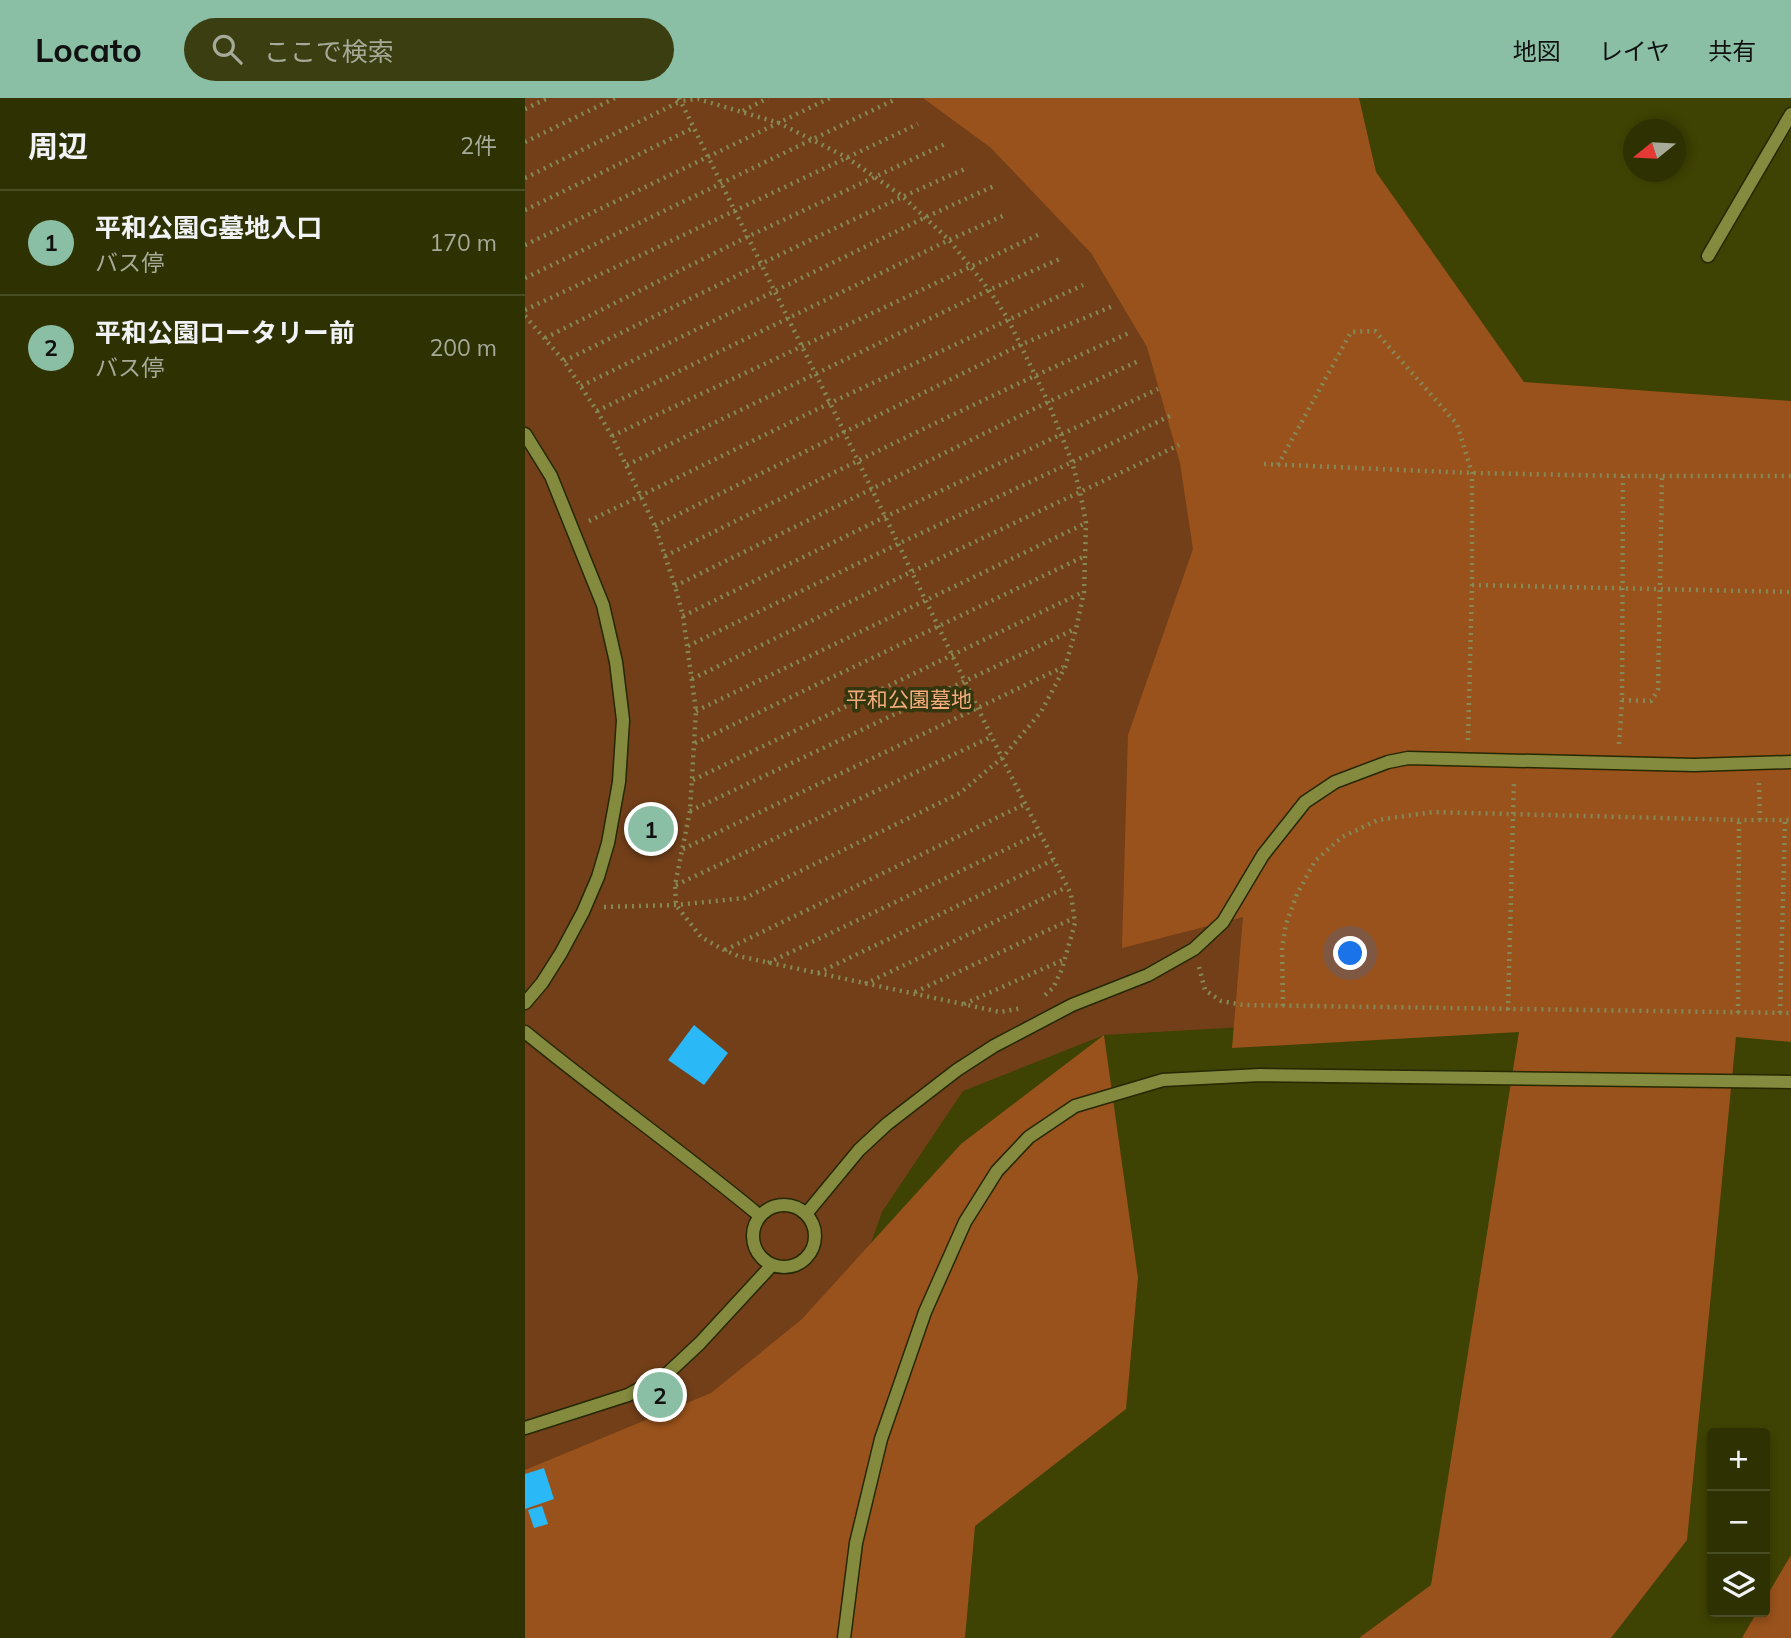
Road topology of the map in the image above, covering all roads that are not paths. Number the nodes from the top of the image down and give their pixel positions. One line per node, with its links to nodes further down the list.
1 (1791, 114): 2 (street)
2 (1708, 256)
3 (525, 434): 5 (street)
4 (1791, 762): 8 (street)
5 (525, 1003)
6 (525, 1032): 9 (street)
7 (1791, 1082): 12 (street)
8 (806, 1214): 9 (street); 10 (street)
9 (759, 1216): 10 (street)
10 (772, 1265): 11 (street)
11 (525, 1428)
12 (844, 1638)

